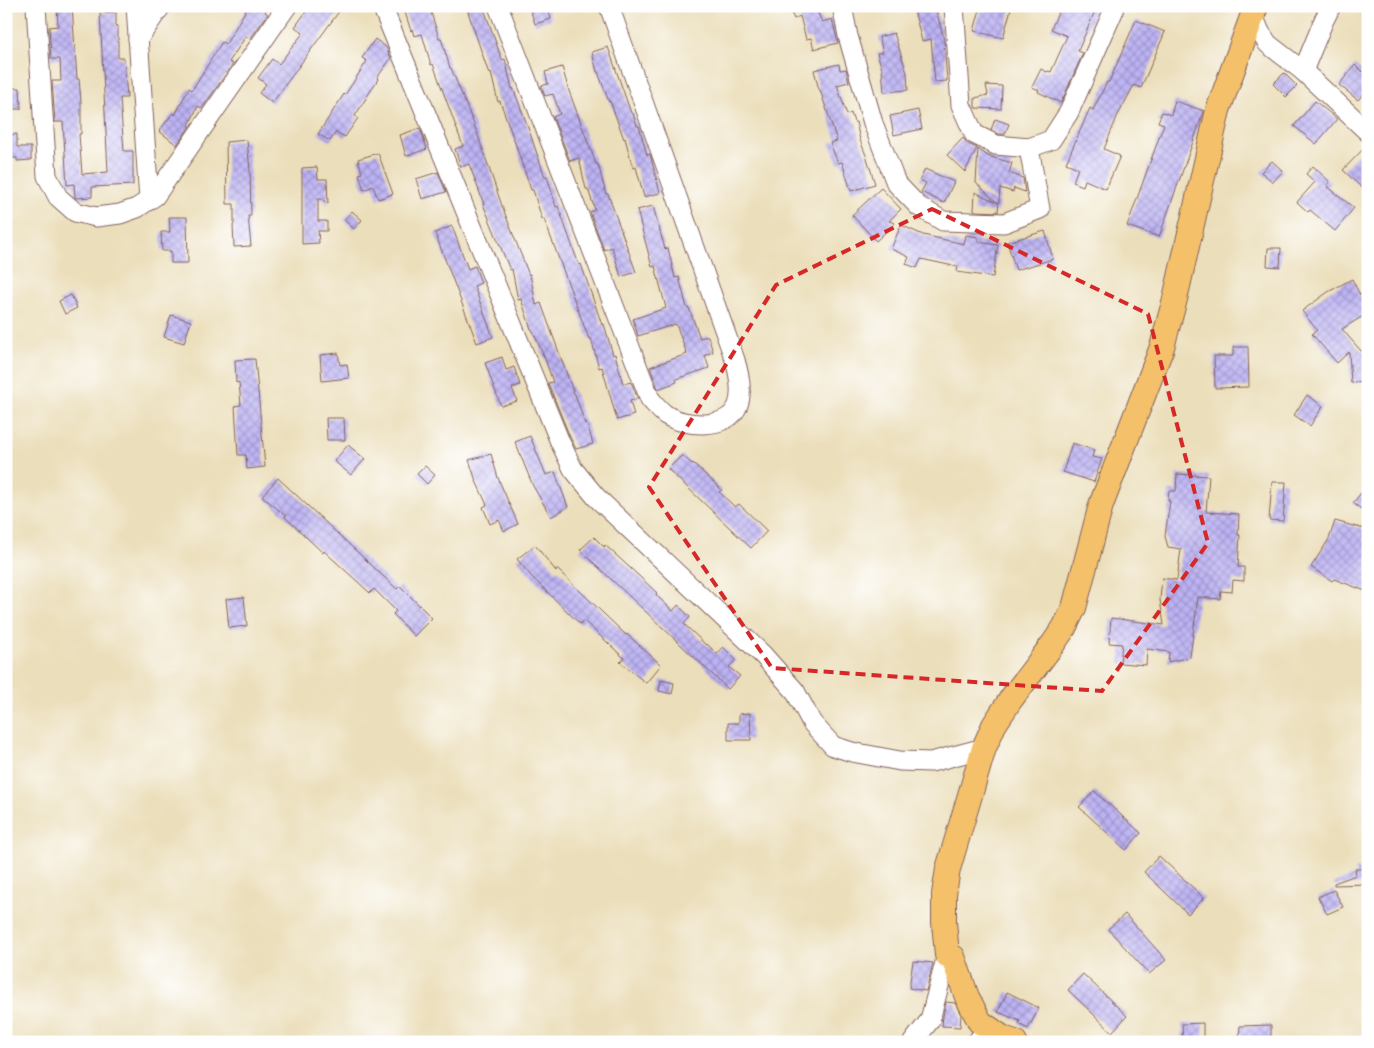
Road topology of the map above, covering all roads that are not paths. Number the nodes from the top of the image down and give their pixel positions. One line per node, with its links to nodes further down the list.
1 (36, 6): 17 (street)
2 (136, 6): 13 (street)
3 (161, 6): 13 (street)
4 (287, 6): 17 (street)
5 (382, 6): 18 (street)
6 (498, 6): 7 (street)
7 (609, 6)
8 (842, 6): 16 (street)
9 (954, 6): 16 (street)
10 (1114, 6): 16 (street)
11 (1331, 6): 14 (street)
12 (1254, 11): 14 (street); 18 (main road)
13 (138, 39): 17 (street)
14 (1303, 72): 15 (street)
15 (1368, 132)
16 (1029, 148)
17 (149, 200)
18 (984, 748): 19 (main road)
19 (947, 955): 20 (main road); 21 (street)
20 (982, 1035): 22 (main road)
21 (913, 1042)
22 (1015, 1042)

